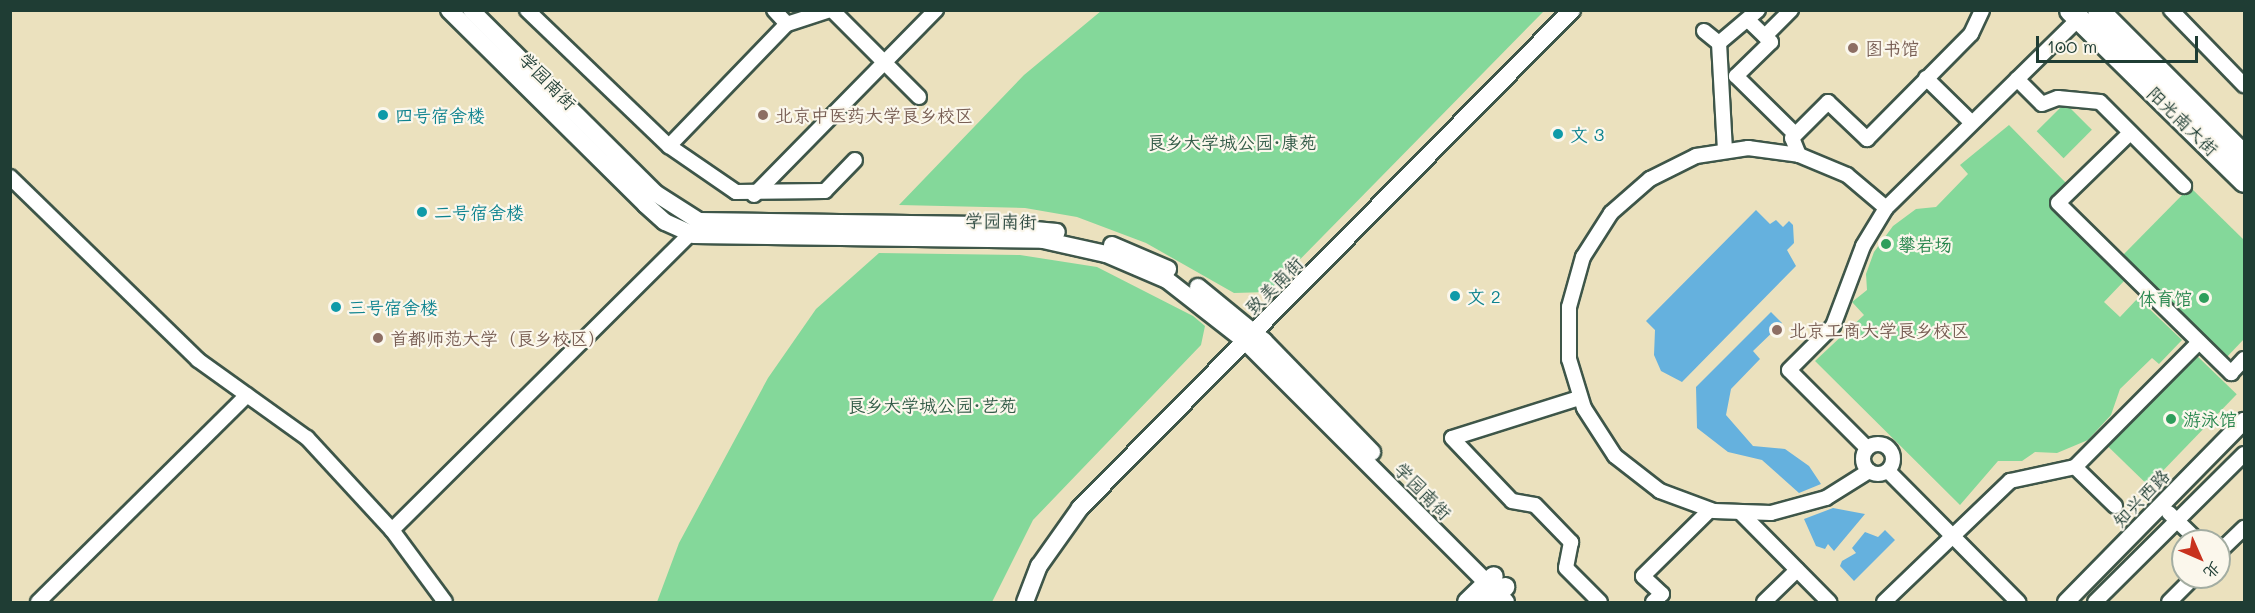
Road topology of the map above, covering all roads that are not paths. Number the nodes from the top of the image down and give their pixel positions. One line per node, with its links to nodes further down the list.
1 (449, 10): 36 (street, 学园南街)
2 (526, 10): 26 (street)
3 (774, 10): 14 (street)
4 (831, 10): 14 (street); 18 (street)
5 (936, 10): 18 (street)
6 (1572, 10): 37 (street, 致美南街)
7 (1791, 10): 16 (street)
8 (1982, 10): 20 (street)
9 (2098, 10): 29 (main road, 阳光南大街)
10 (2171, 10): 19 (street)
11 (479, 13): 36 (street, 学园南街)
12 (1753, 15): 16 (street); 17 (street)
13 (2074, 15): 21 (street); 32 (main road, 阳光南大街)
14 (787, 24): 26 (street)
15 (1704, 31): 17 (street)
16 (1765, 36): 25 (street)
17 (1719, 43): 27 (street)
18 (884, 63): 22 (street); 34 (street)
19 (2241, 75)
20 (1926, 78): 23 (street); 25 (street)
21 (2017, 79): 23 (street); 24 (street)
22 (919, 97)
23 (1972, 123): 35 (street)
24 (2130, 132): 33 (street); 38 (street)
25 (1795, 134): 28 (street)
26 (669, 146): 34 (street)
27 (1725, 150): 28 (street); 41 (street)
28 (1799, 155): 35 (street)
29 (2244, 156)
30 (855, 160): 34 (street)
31 (10, 177): 40 (street)
32 (2244, 181)
33 (2184, 186)
34 (754, 195)
35 (1886, 208): 43 (street)
36 (696, 228): 37 (street, 学园南街); 54 (street)
37 (1249, 336): 59 (street, 学园南街); 62 (street, 致美南街)
38 (2199, 342): 39 (street); 45 (street)
39 (2244, 359)
40 (247, 395): 54 (street); 60 (street)
41 (1579, 398): 49 (street); 65 (street)
42 (2244, 421): 71 (street, 知兴西路)
43 (1867, 448): 46 (street); 47 (street)
44 (2244, 454): 51 (street)
45 (2075, 467): 48 (street); 55 (street)
46 (1869, 471): 47 (street); 50 (street)
47 (1888, 471): 55 (street)
48 (2115, 507)
49 (1710, 510): 50 (street); 66 (street)
50 (1740, 512): 57 (street)
51 (2173, 517): 53 (street); 72 (street)
52 (2244, 528): 56 (street)
53 (2186, 529)
54 (392, 530): 61 (street)
55 (1953, 536): 69 (street); 70 (street)
56 (2231, 540)
57 (1797, 570): 67 (street); 68 (street)
58 (2182, 589): 73 (street)
59 (1496, 590): 63 (main road); 64 (street, 学园南街)
60 (38, 603)
61 (445, 603)
62 (1025, 603)
63 (1467, 603)
64 (1521, 603)
65 (1600, 603)
66 (1653, 603)
67 (1764, 603)
68 (1829, 603)
69 (1884, 603)
70 (2018, 603)
71 (2066, 603)
72 (2096, 603)
73 (2169, 603)

